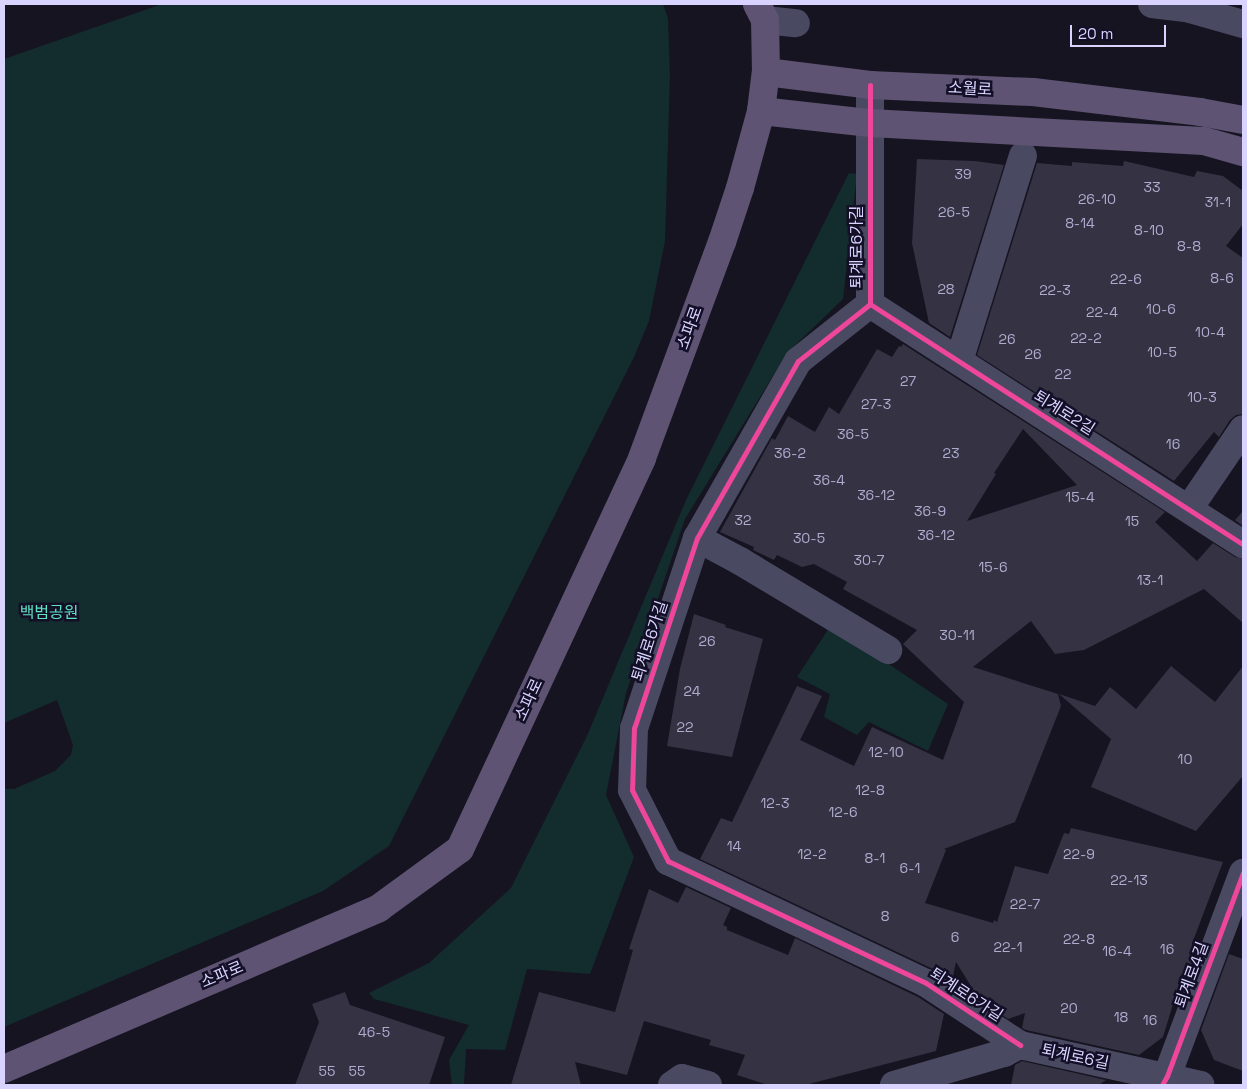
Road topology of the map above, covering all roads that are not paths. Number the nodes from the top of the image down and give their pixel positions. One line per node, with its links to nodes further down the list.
1 (1152, 4): 3 (street)
2 (775, 13): 4 (main road)
3 (1243, 24)
4 (766, 72): 5 (main road, 소월로); 6 (main road, 소파로)
5 (870, 85): 7 (main road, 소월로); 8 (street, 퇴계로6가길)
6 (761, 111): 8 (main road); 20 (main road, 소파로)
7 (1243, 120)
8 (870, 123): 9 (main road); 11 (street, 퇴계로6가길)
9 (1243, 152)
10 (1023, 156): 12 (street)
11 (870, 304): 12 (street, 퇴계로2길); 15 (street, 퇴계로6가길)
12 (959, 361): 14 (street, 퇴계로2길)
13 (1243, 429): 14 (street)
14 (1190, 507): 16 (street, 퇴계로2길)
15 (697, 538): 17 (street); 19 (street, 퇴계로6가길)
16 (1243, 544)
17 (888, 650)
18 (1243, 873): 21 (street, 퇴계로4길)
19 (1020, 1045): 21 (street, 퇴계로6길); 24 (street, 퇴계로6길)
20 (4, 1069)
21 (1165, 1081): 25 (street, 퇴계로6길)
22 (672, 1085): 23 (street)
23 (708, 1085)
24 (894, 1085)
25 (1201, 1085)

